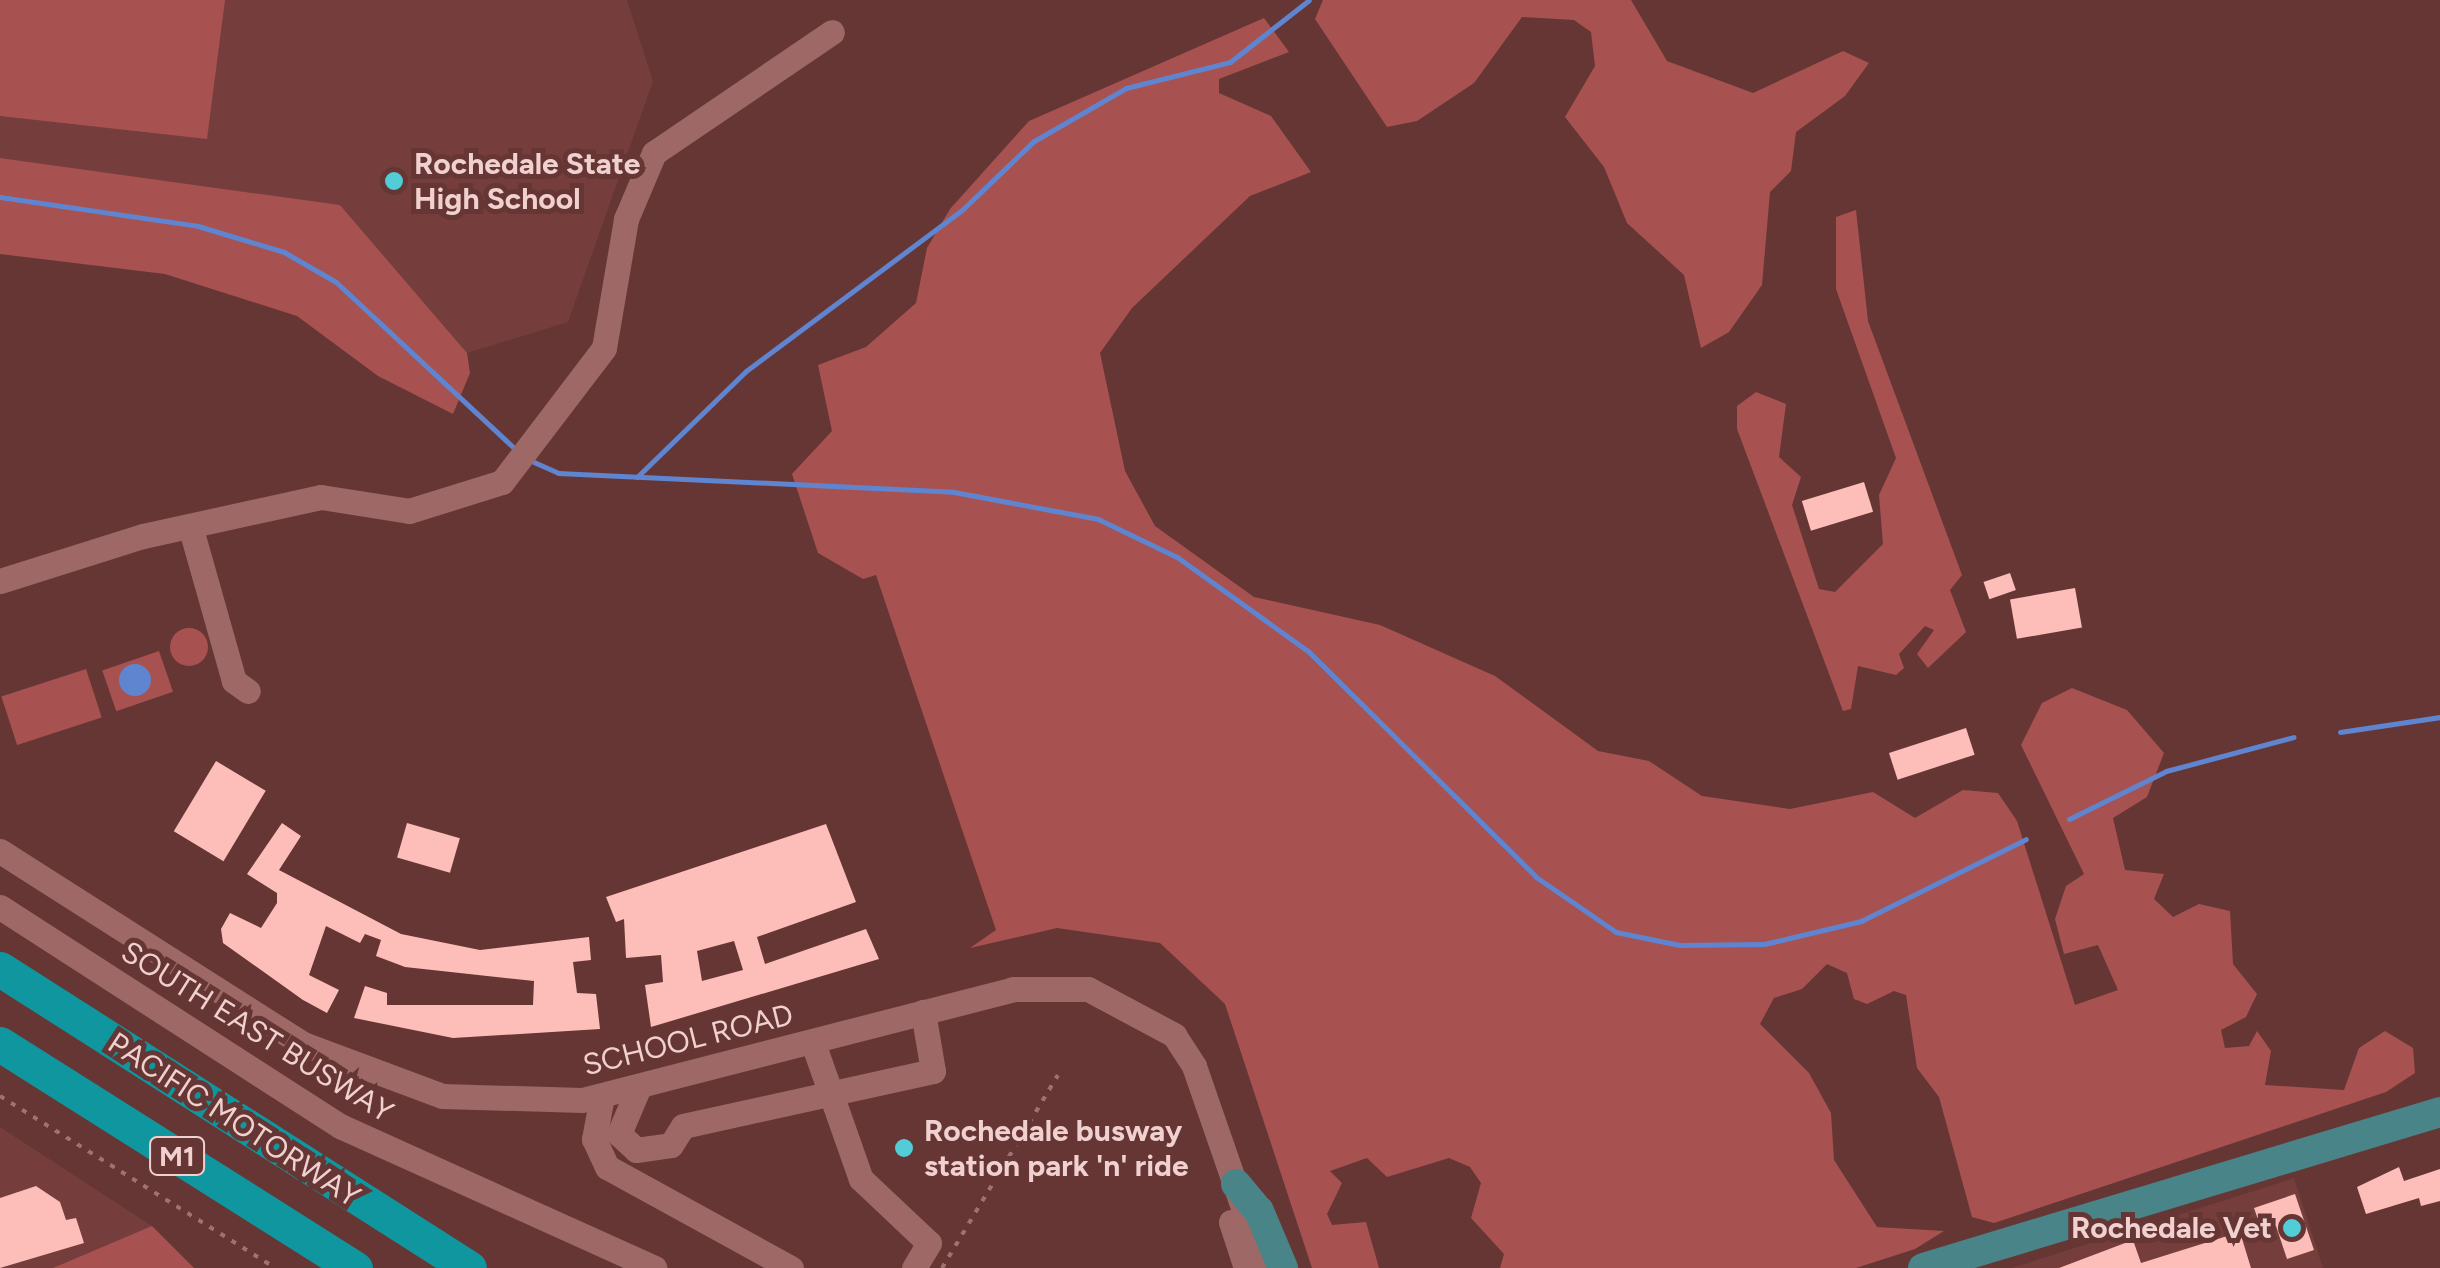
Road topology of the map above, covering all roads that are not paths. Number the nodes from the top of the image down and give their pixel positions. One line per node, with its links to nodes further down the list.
1 (832, 32): 2 (street)
2 (191, 529): 3 (street); 4 (street)
3 (0, 581)
4 (248, 691)
5 (0, 851): 13 (street, SCHOOL ROAD)
6 (0, 907): 20 (street, SOUTH EAST BUSWAY)
7 (0, 968): 19 (highway, PACIFIC MOTORWAY / M1)
8 (922, 1012): 9 (street, SCHOOL ROAD); 10 (street, SCHOOL ROAD); 14 (street)
9 (1144, 1016): 16 (street, SCHOOL ROAD); 23 (street)
10 (814, 1042): 12 (street, SCHOOL ROAD); 14 (street)
11 (0, 1044): 18 (highway, PACIFIC MOTORWAY / M1)
12 (638, 1089): 13 (street, SCHOOL ROAD); 14 (street)
13 (602, 1096): 21 (street)
14 (827, 1100): 22 (street)
15 (2440, 1112): 17 (main road)
16 (1236, 1184): 24 (street, SCHOOL ROAD); 25 (main road)
17 (2150, 1205): 26 (main road); 27 (main road)
18 (354, 1268)
19 (469, 1268)
20 (654, 1268)
21 (791, 1268)
22 (914, 1268)
23 (1246, 1268)
24 (1264, 1268)
25 (1283, 1268)
26 (1922, 1268)
27 (1982, 1268)

